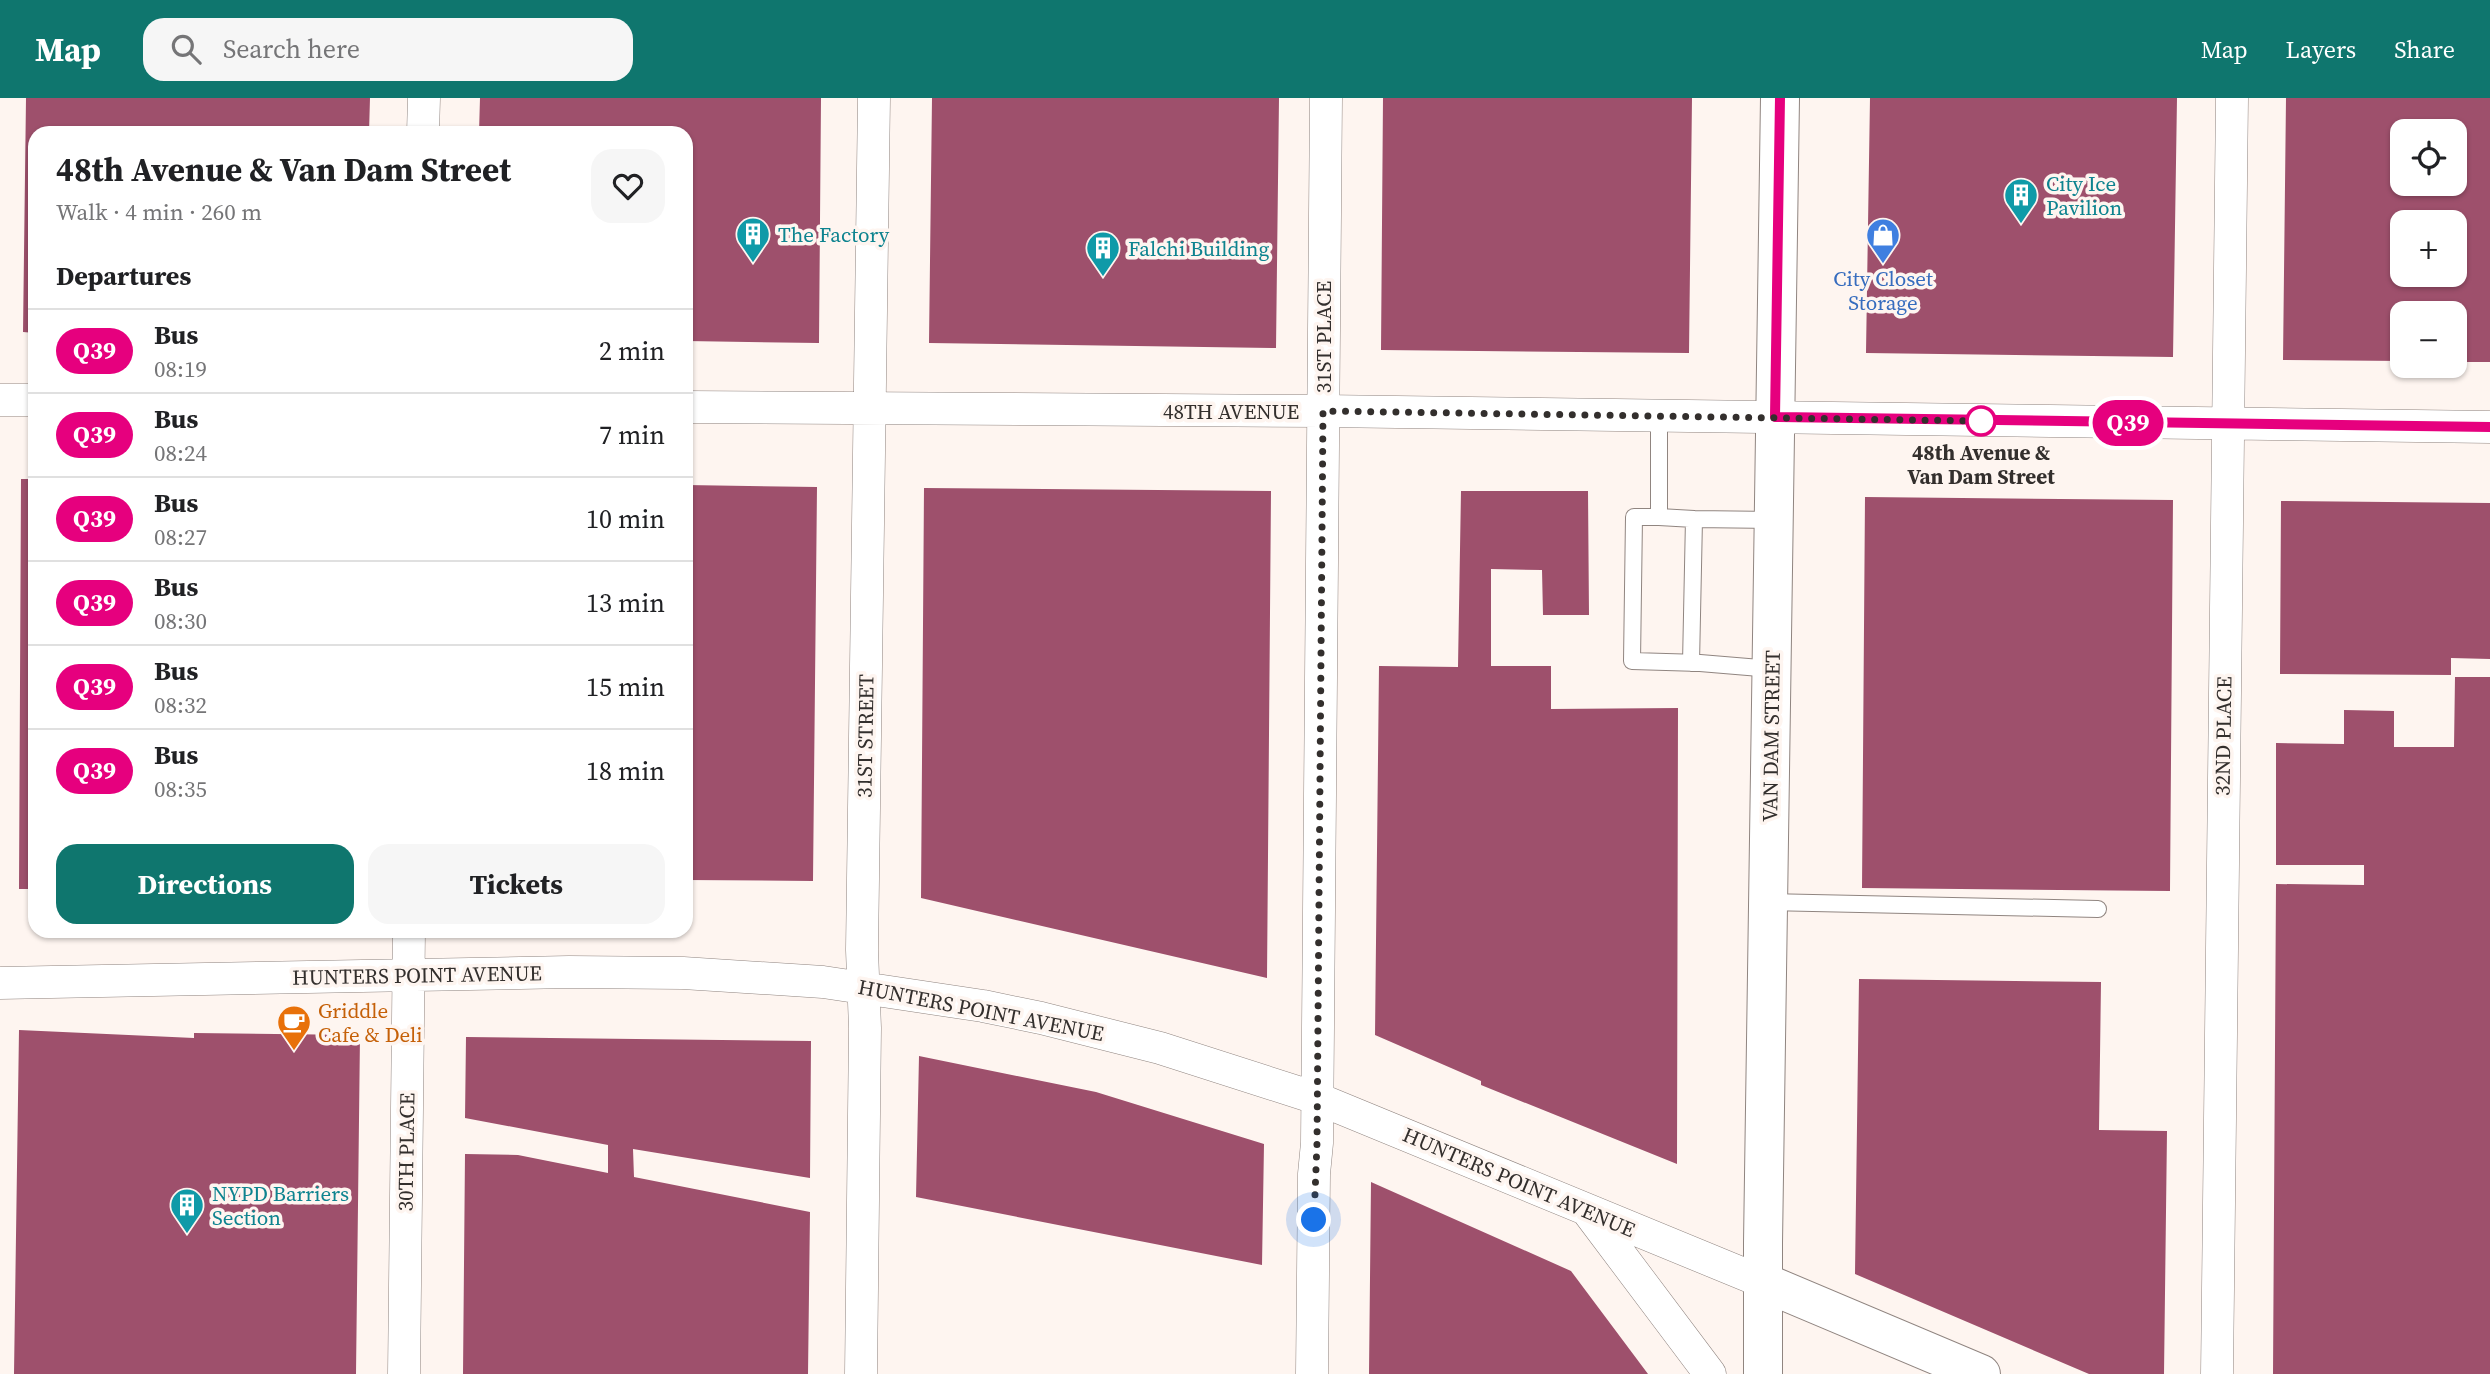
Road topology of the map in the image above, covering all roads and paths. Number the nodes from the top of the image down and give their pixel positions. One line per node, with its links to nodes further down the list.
1 (424, 98): 6 (street)
2 (874, 98): 10 (street, 31ST STREET)
3 (1326, 98): 11 (street, 31ST PLACE)
4 (1780, 98): 13 (main road, VAN DAM STREET)
5 (2232, 98): 14 (street, 32ND PLACE)
6 (423, 126)
7 (0, 400): 8 (street)
8 (28, 400)
9 (693, 407): 10 (street, 48TH AVENUE)
10 (870, 409): 11 (street, 48TH AVENUE); 26 (street, 31ST STREET)
11 (1323, 411): 12 (street, 48TH AVENUE); 27 (street, 31ST PLACE)
12 (1659, 416): 13 (street, 48TH AVENUE); 16 (lane)
13 (1775, 417): 14 (street, 48TH AVENUE); 18 (main road, VAN DAM STREET)
14 (2227, 424): 15 (street, 48TH AVENUE); 36 (street, 32ND PLACE)
15 (2490, 428)
16 (1659, 517): 17 (lane); 19 (lane)
17 (1694, 519): 18 (lane); 19 (lane)
18 (1774, 520): 20 (main road, VAN DAM STREET)
19 (1691, 663): 20 (lane)
20 (1772, 669): 21 (main road, VAN DAM STREET)
21 (1769, 902): 22 (lane); 29 (main road, VAN DAM STREET)
22 (2098, 909)
23 (409, 938): 24 (street, 30TH PLACE)
24 (408, 975): 25 (street, HUNTERS POINT AVENUE); 26 (street, HUNTERS POINT AVENUE); 30 (street, 30TH PLACE)
25 (0, 983)
26 (863, 988): 27 (street, HUNTERS POINT AVENUE); 31 (street, 31ST STREET)
27 (1316, 1098): 28 (street, HUNTERS POINT AVENUE); 32 (street, 31ST PLACE)
28 (1588, 1212): 29 (street, HUNTERS POINT AVENUE); 33 (street)
29 (1763, 1282): 34 (main road, VAN DAM STREET); 35 (main road, HUNTERS POINT AVENUE)
30 (404, 1374)
31 (861, 1374)
32 (1312, 1374)
33 (1710, 1374)
34 (1763, 1374)
35 (1981, 1374)
36 (2217, 1374)

